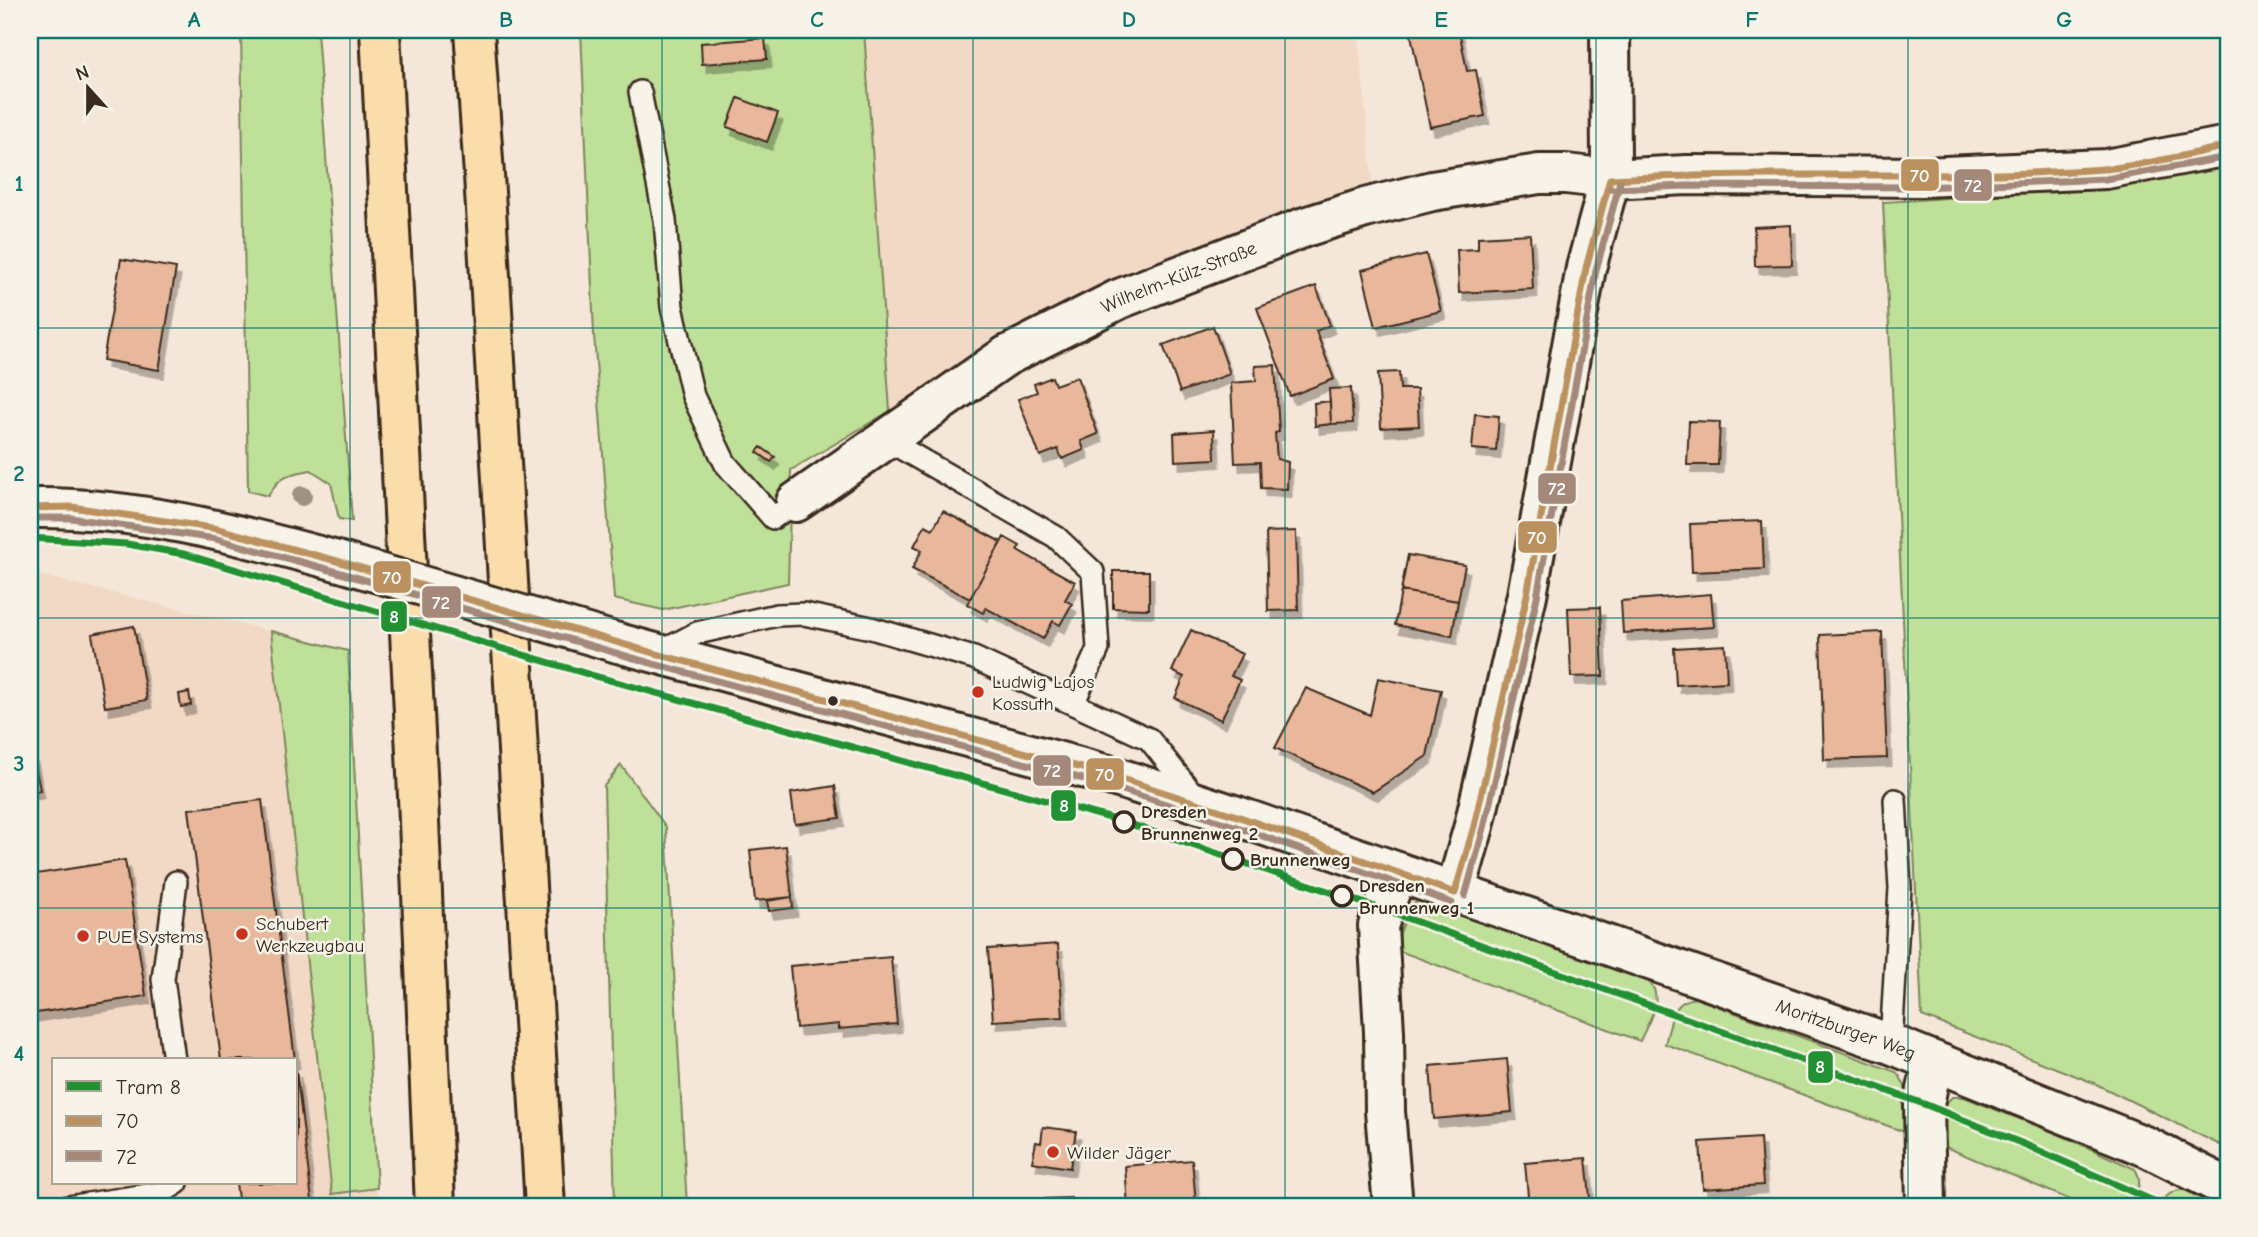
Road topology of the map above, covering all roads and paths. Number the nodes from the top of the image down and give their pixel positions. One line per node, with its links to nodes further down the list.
1 (380, 30): 23 (highway)
2 (474, 30): 24 (highway)
3 (1610, 30): 6 (street)
4 (640, 92): 8 (lane)
5 (2228, 146): 6 (street, Wilhelm-Külz-Straße)
6 (1610, 179): 7 (street, Wilhelm-Külz-Straße); 16 (street)
7 (891, 437): 8 (street, Wilhelm-Külz-Straße); 11 (lane)
8 (796, 502)
9 (30, 508): 10 (street, Moritzburger Weg, bridge)
10 (657, 654): 11 (lane); 13 (street, Moritzburger Weg)
11 (1073, 705): 13 (lane)
12 (1895, 800): 17 (lane)
13 (1202, 805): 14 (street, Moritzburger Weg)
14 (1397, 872): 16 (street, Moritzburger Weg); 25 (street)
15 (176, 882): 18 (lane)
16 (1455, 893): 17 (street, Moritzburger Weg)
17 (1891, 1044): 19 (street, Moritzburger Weg)
18 (174, 1058)
19 (1933, 1061): 21 (street, Moritzburger Weg); 26 (street)
20 (176, 1184): 22 (lane)
21 (2228, 1188)
22 (68, 1207)
23 (435, 1207)
24 (545, 1207)
25 (1393, 1207)
26 (1926, 1207)

